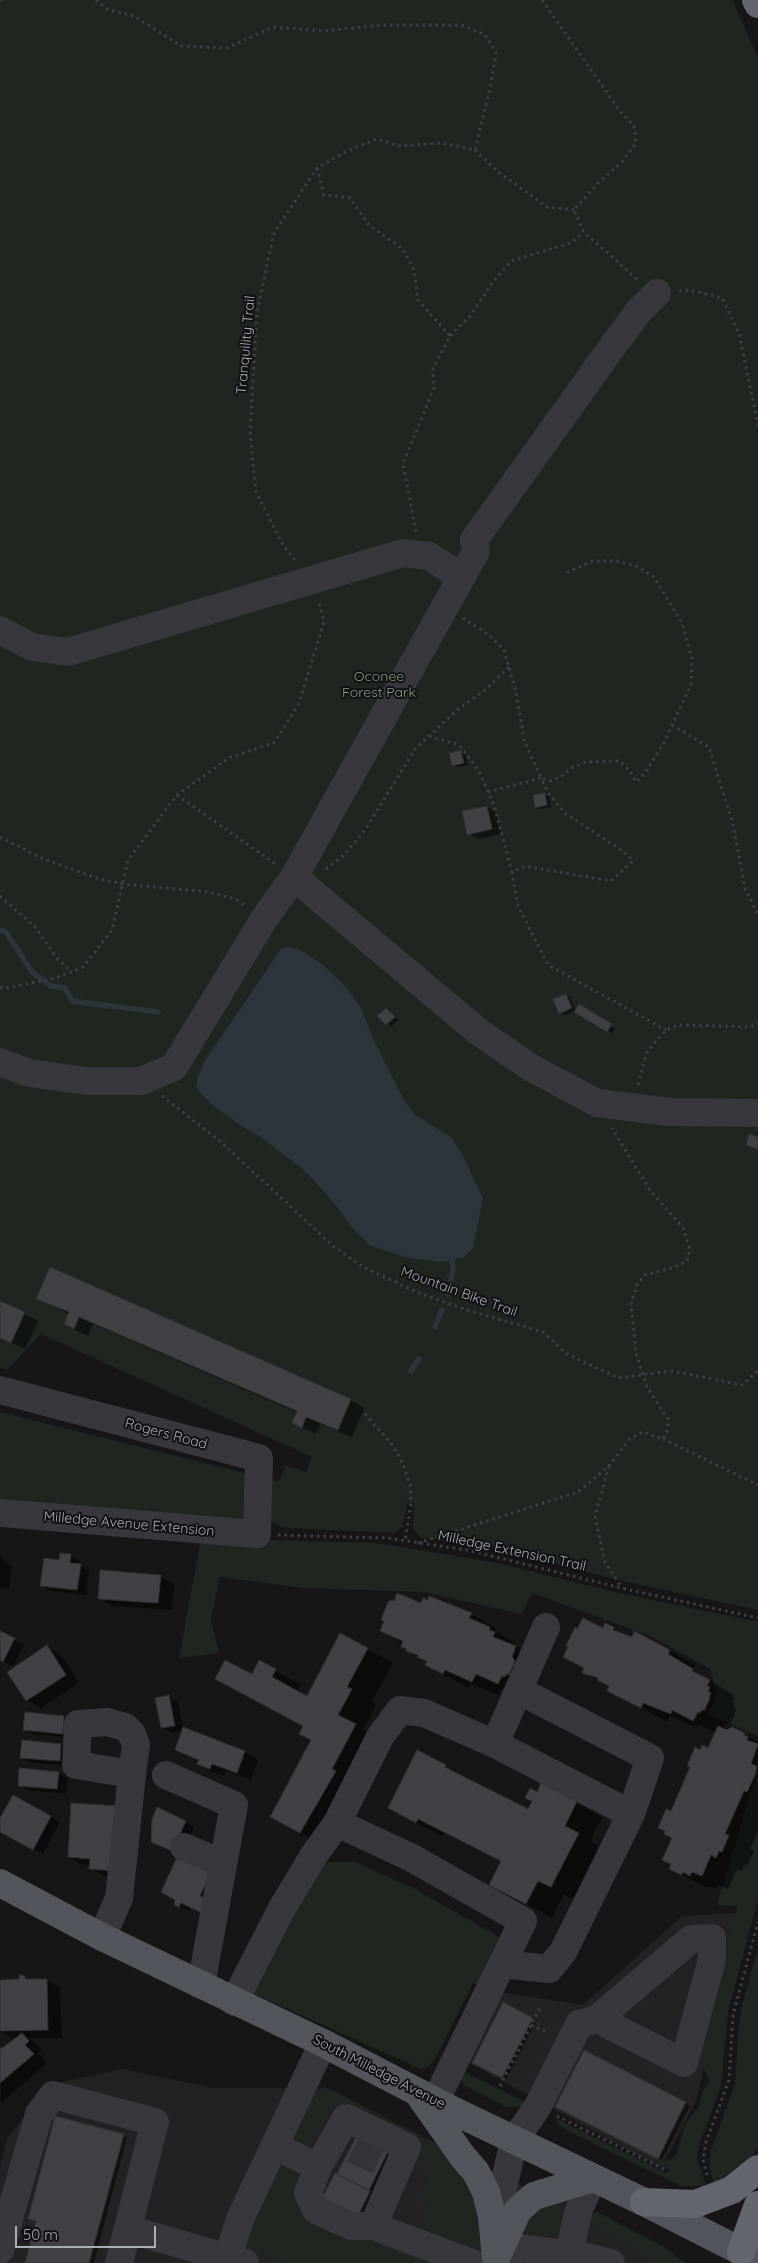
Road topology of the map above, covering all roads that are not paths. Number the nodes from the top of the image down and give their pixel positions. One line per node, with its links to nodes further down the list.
1 (756, 0): 2 (highway)
2 (758, 4)
3 (657, 293): 4 (street)
4 (462, 575): 5 (street); 6 (street)
5 (0, 630)
6 (294, 877): 7 (street); 8 (street)
7 (0, 1062)
8 (758, 1113)
9 (0, 1390): 11 (street, Rogers Road)
10 (0, 1513): 11 (street, Milledge Avenue Extension)
11 (257, 1534)
12 (546, 1627): 13 (street)
13 (520, 1691): 14 (street); 17 (street)
14 (495, 1744): 17 (street); 18 (street)
15 (132, 1774): 22 (street)
16 (166, 1775): 20 (street)
17 (631, 1814): 23 (street)
18 (337, 1823): 23 (street); 25 (street)
19 (184, 1847): 20 (street)
20 (223, 1864): 24 (street)
21 (0, 1883): 22 (main road, South Milledge Avenue)
22 (102, 1937): 24 (main road, South Milledge Avenue)
23 (502, 1964): 28 (street)
24 (201, 1985): 25 (main road, South Milledge Avenue)
25 (234, 2002): 27 (main road, South Milledge Avenue)
26 (597, 2019): 26 (street); 29 (street)
27 (323, 2043): 28 (main road, South Milledge Avenue); 30 (street)
28 (427, 2097): 29 (main road, South Milledge Avenue); 42 (main road)
29 (514, 2141): 33 (main road, South Milledge Avenue); 42 (street)
30 (275, 2146): 31 (street); 41 (street)
31 (318, 2167): 36 (street); 36 (street)
32 (758, 2169): 34 (highway)
33 (593, 2178): 34 (main road, South Milledge Avenue); 40 (street); 42 (main road)
34 (644, 2202): 39 (main road, South Milledge Avenue)
35 (758, 2204): 39 (highway)
36 (373, 2226): 42 (street)
37 (128, 2229): 38 (street); 41 (street); 44 (street)
38 (0, 2250)
39 (745, 2258)
40 (567, 2259): 42 (street); 43 (street)
41 (236, 2261)
42 (488, 2262)
43 (601, 2262)
44 (119, 2263)

